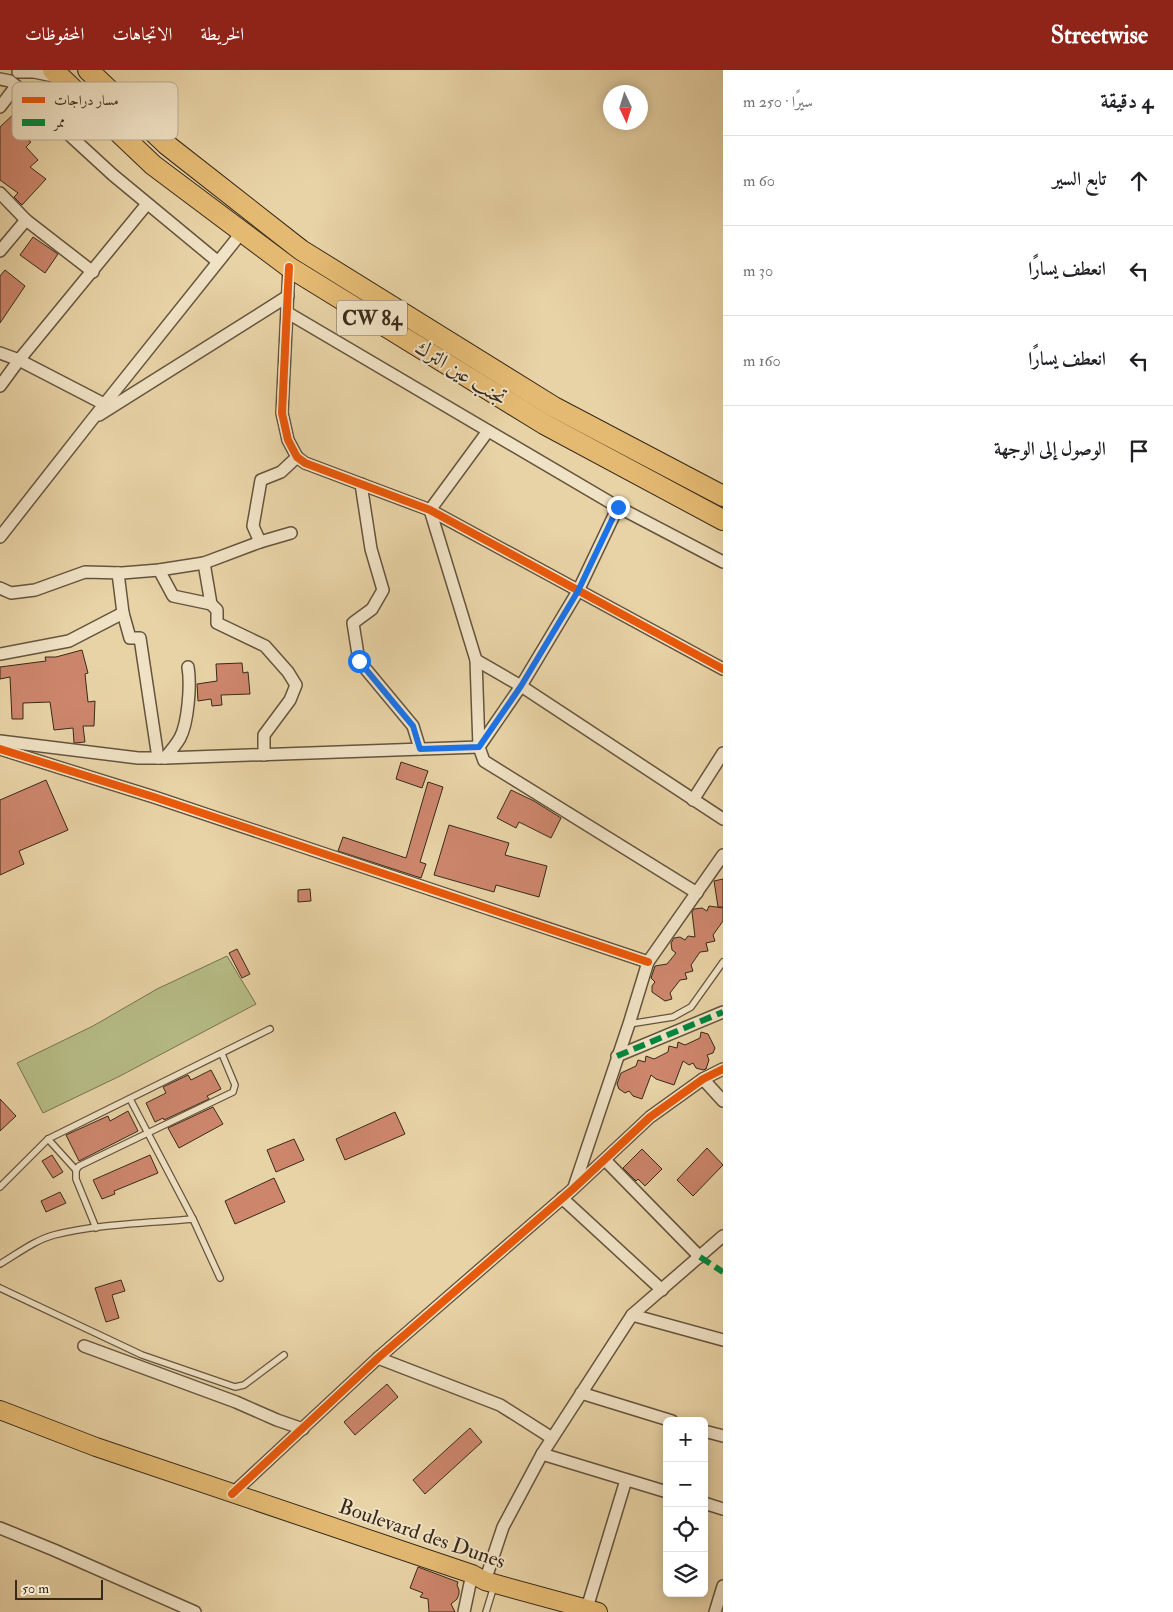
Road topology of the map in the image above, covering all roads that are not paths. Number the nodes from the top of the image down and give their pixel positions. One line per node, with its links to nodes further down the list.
1 (88, 70): 4 (highway, تجنب عين الترك / CW 84)
2 (57, 74): 3 (street)
3 (13, 76): 5 (street)
4 (101, 82)
5 (0, 107)
6 (73, 140): 10 (street)
7 (127, 140): 12 (highway, تجنب عين الترك / CW 84)
8 (163, 140): 27 (highway, تجنب عين الترك / CW 84)
9 (0, 193): 11 (street)
10 (147, 204): 14 (street); 16 (street)
11 (26, 220): 13 (street); 16 (street)
12 (242, 232): 14 (street); 15 (highway, تجنب عين الترك / CW 84)
13 (0, 251)
14 (217, 261): 22 (street)
15 (289, 267): 17 (street); 30 (highway, تجنب عين الترك / CW 84)
16 (93, 272): 20 (street)
17 (288, 296): 18 (street); 23 (street)
18 (288, 313): 24 (street); 25 (street)
19 (0, 353): 20 (street)
20 (18, 360): 21 (street); 22 (street)
21 (0, 386)
22 (104, 404): 23 (street)
23 (91, 421): 32 (street)
24 (488, 431): 28 (street); 29 (street)
25 (297, 457): 26 (street); 33 (street)
26 (361, 484): 29 (street); 50 (street)
27 (723, 496)
28 (618, 507): 34 (street); 39 (street)
29 (430, 510): 39 (street); 43 (street)
30 (723, 520)
31 (291, 533): 33 (street)
32 (0, 537)
33 (260, 542): 35 (street)
34 (723, 562)
35 (204, 563): 36 (street); 40 (street)
36 (159, 570): 37 (street); 40 (street)
37 (118, 573): 38 (street); 41 (street)
38 (0, 588)
39 (578, 591): 45 (street); 46 (street)
40 (211, 604): 52 (street)
41 (123, 613): 42 (street); 53 (street)
42 (0, 654)
43 (476, 660): 46 (street); 48 (street)
44 (188, 667): 53 (street)
45 (723, 669)
46 (521, 686): 48 (street); 54 (street)
47 (0, 741): 53 (street)
48 (479, 747): 50 (street); 57 (street)
49 (0, 749): 58 (street)
50 (420, 749): 52 (street)
51 (723, 753): 54 (street)
52 (264, 755): 53 (street)
53 (162, 758)
54 (694, 800): 55 (street)
55 (723, 819)
56 (723, 855): 57 (street)
57 (697, 893): 58 (street)
58 (648, 962): 61 (street)
59 (723, 962): 61 (lane)
60 (723, 1012): 64 (street)
61 (629, 1024): 64 (street)
62 (270, 1029): 63 (lane)
63 (222, 1054): 67 (lane); 69 (lane)
64 (617, 1056): 74 (street)
65 (723, 1069): 66 (street)
66 (703, 1079): 68 (street); 71 (street)
67 (130, 1099): 69 (lane); 70 (lane)
68 (723, 1101)
69 (148, 1134): 72 (lane); 76 (lane)
70 (48, 1139): 72 (lane); 73 (lane)
71 (605, 1160): 74 (street); 79 (street)
72 (76, 1170): 77 (lane)
73 (0, 1187)
74 (573, 1188): 75 (street)
75 (562, 1198): 83 (street); 88 (street)
76 (193, 1219): 77 (lane); 81 (lane)
77 (96, 1228): 80 (lane)
78 (723, 1236): 79 (street)
79 (700, 1257): 83 (street)
80 (0, 1264)
81 (220, 1278)
82 (0, 1288): 87 (lane)
83 (662, 1290): 84 (street)
84 (632, 1315): 85 (street); 89 (street)
85 (723, 1340)
86 (84, 1346): 92 (street)
87 (284, 1355)
88 (378, 1358): 92 (street); 95 (street)
89 (581, 1393): 91 (street); 95 (street)
90 (0, 1410): 99 (main road, Boulevard des Dunes)
91 (663, 1418)
92 (303, 1429): 99 (street)
93 (708, 1432): 94 (street)
94 (723, 1436)
95 (552, 1438): 96 (street)
96 (542, 1454): 97 (street); 103 (street)
97 (626, 1480): 98 (street); 105 (street)
98 (663, 1491)
99 (232, 1494): 103 (main road, Boulevard des Dunes)
100 (708, 1504): 101 (street)
101 (723, 1509)
102 (0, 1528): 106 (street)
103 (483, 1580): 105 (main road, Boulevard des Dunes); 107 (street); 108 (lane)
104 (723, 1586): 109 (street)
105 (592, 1610)
106 (195, 1612)
107 (464, 1612)
108 (486, 1612)
109 (715, 1612)

